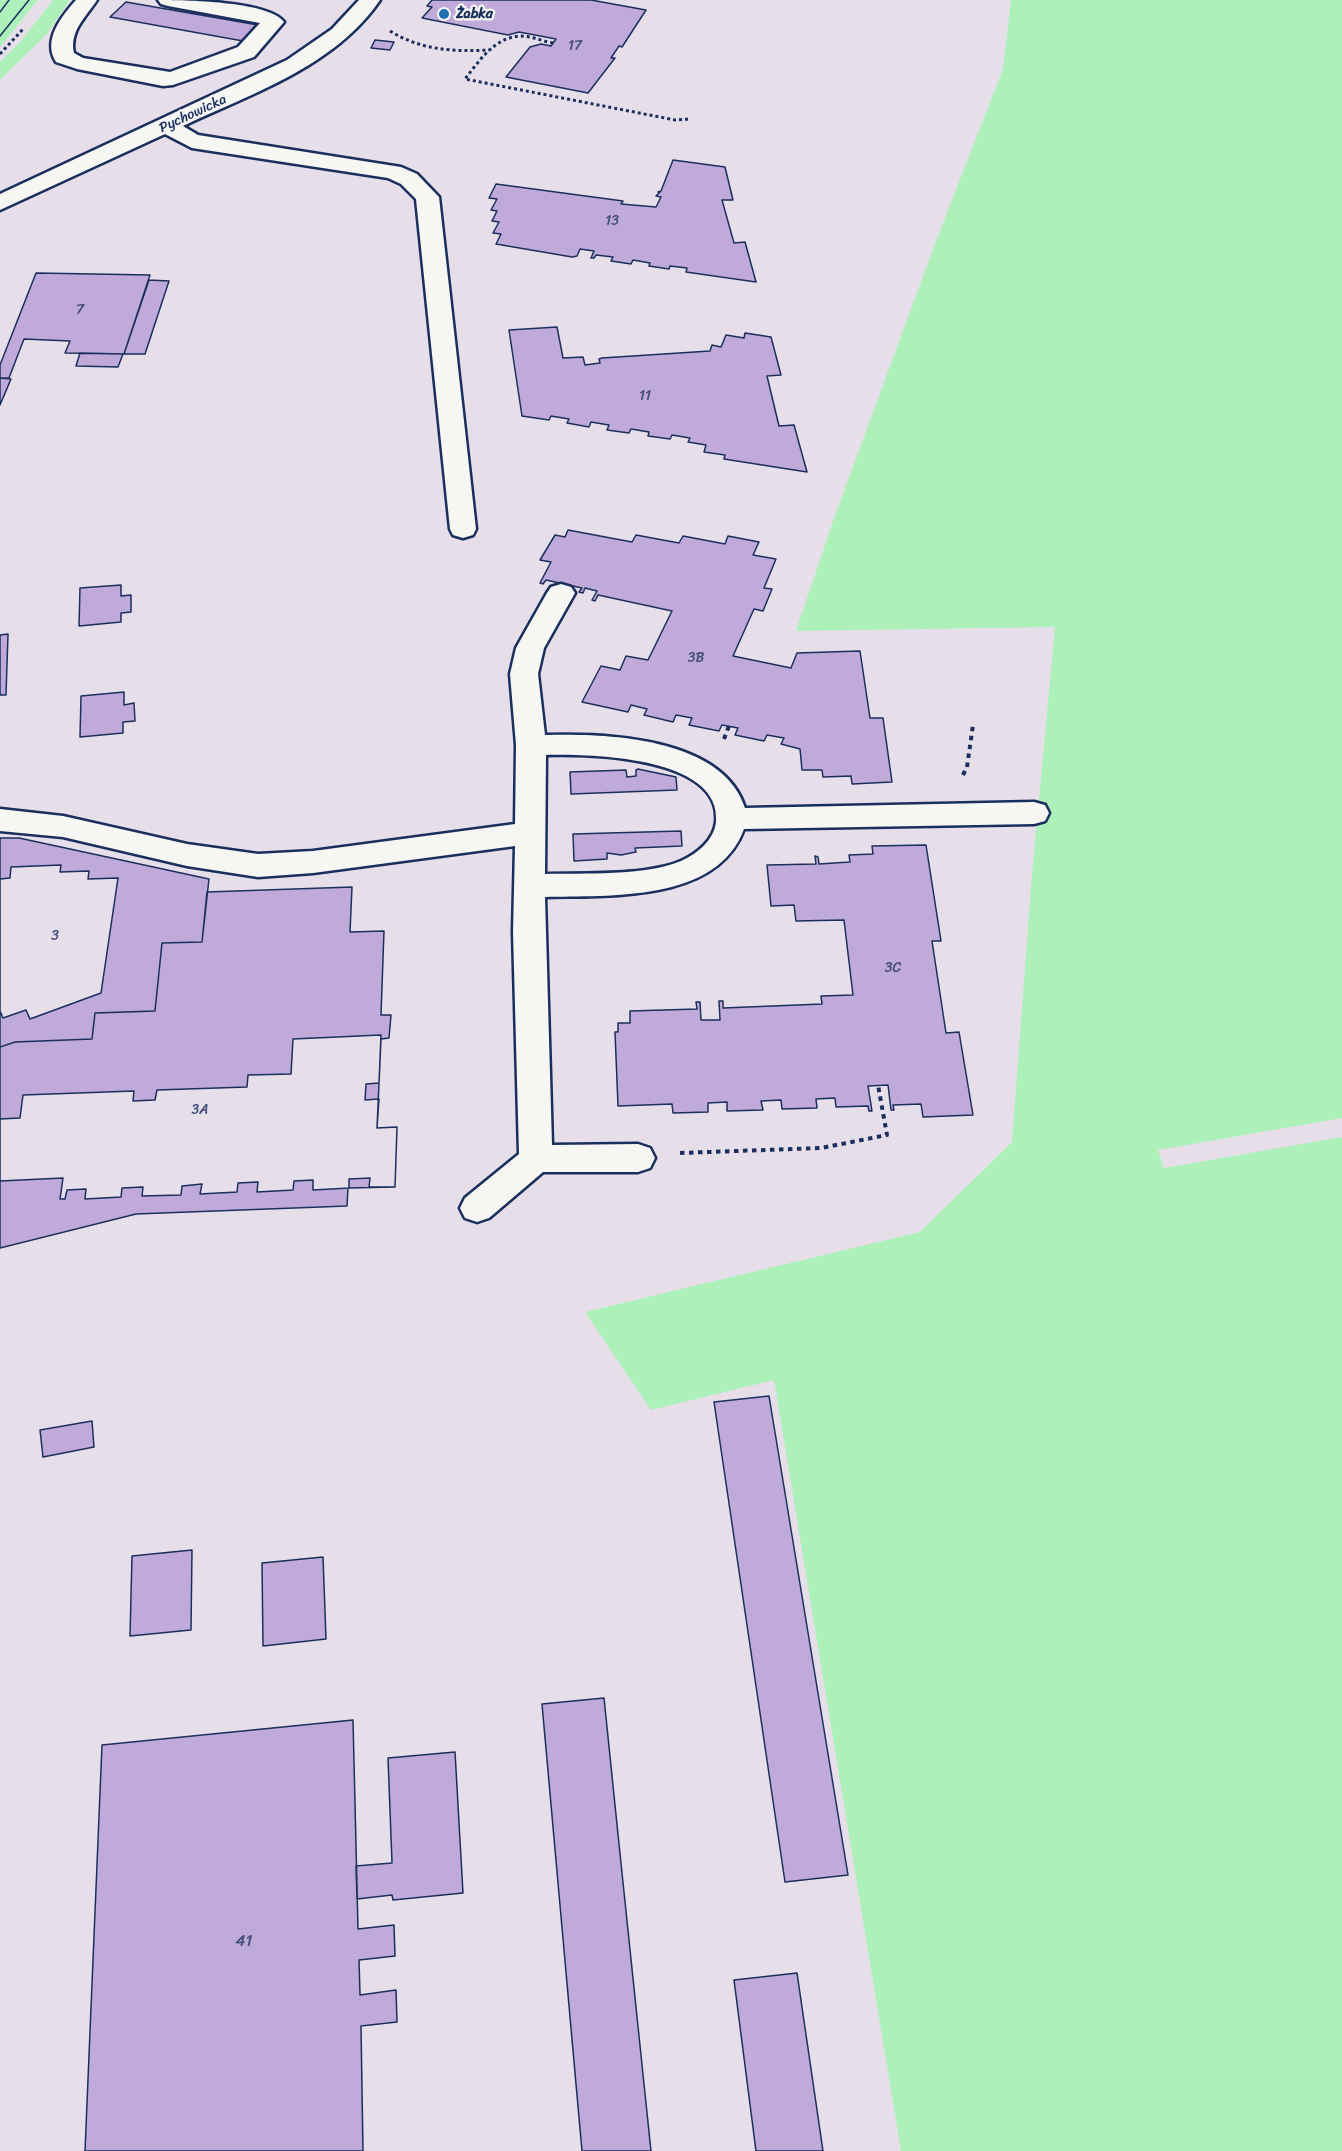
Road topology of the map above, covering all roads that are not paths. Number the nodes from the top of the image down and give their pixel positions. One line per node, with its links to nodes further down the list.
1 (87, 0): 4 (street)
2 (168, 0): 4 (street)
3 (370, 0): 5 (street, Pychowicka)
4 (246, 52): 5 (street)
5 (295, 65): 6 (street, Pychowicka)
6 (167, 126): 7 (street, Pychowicka); 8 (street)
7 (0, 203)
8 (463, 529)
9 (561, 593): 10 (street)
10 (531, 745): 12 (street); 14 (street)
11 (1034, 813): 12 (street)
12 (732, 819): 15 (street)
13 (0, 820): 14 (street)
14 (529, 833): 15 (street)
15 (529, 886): 17 (street)
16 (639, 1158): 17 (street)
17 (536, 1159): 18 (street)
18 (477, 1208)

